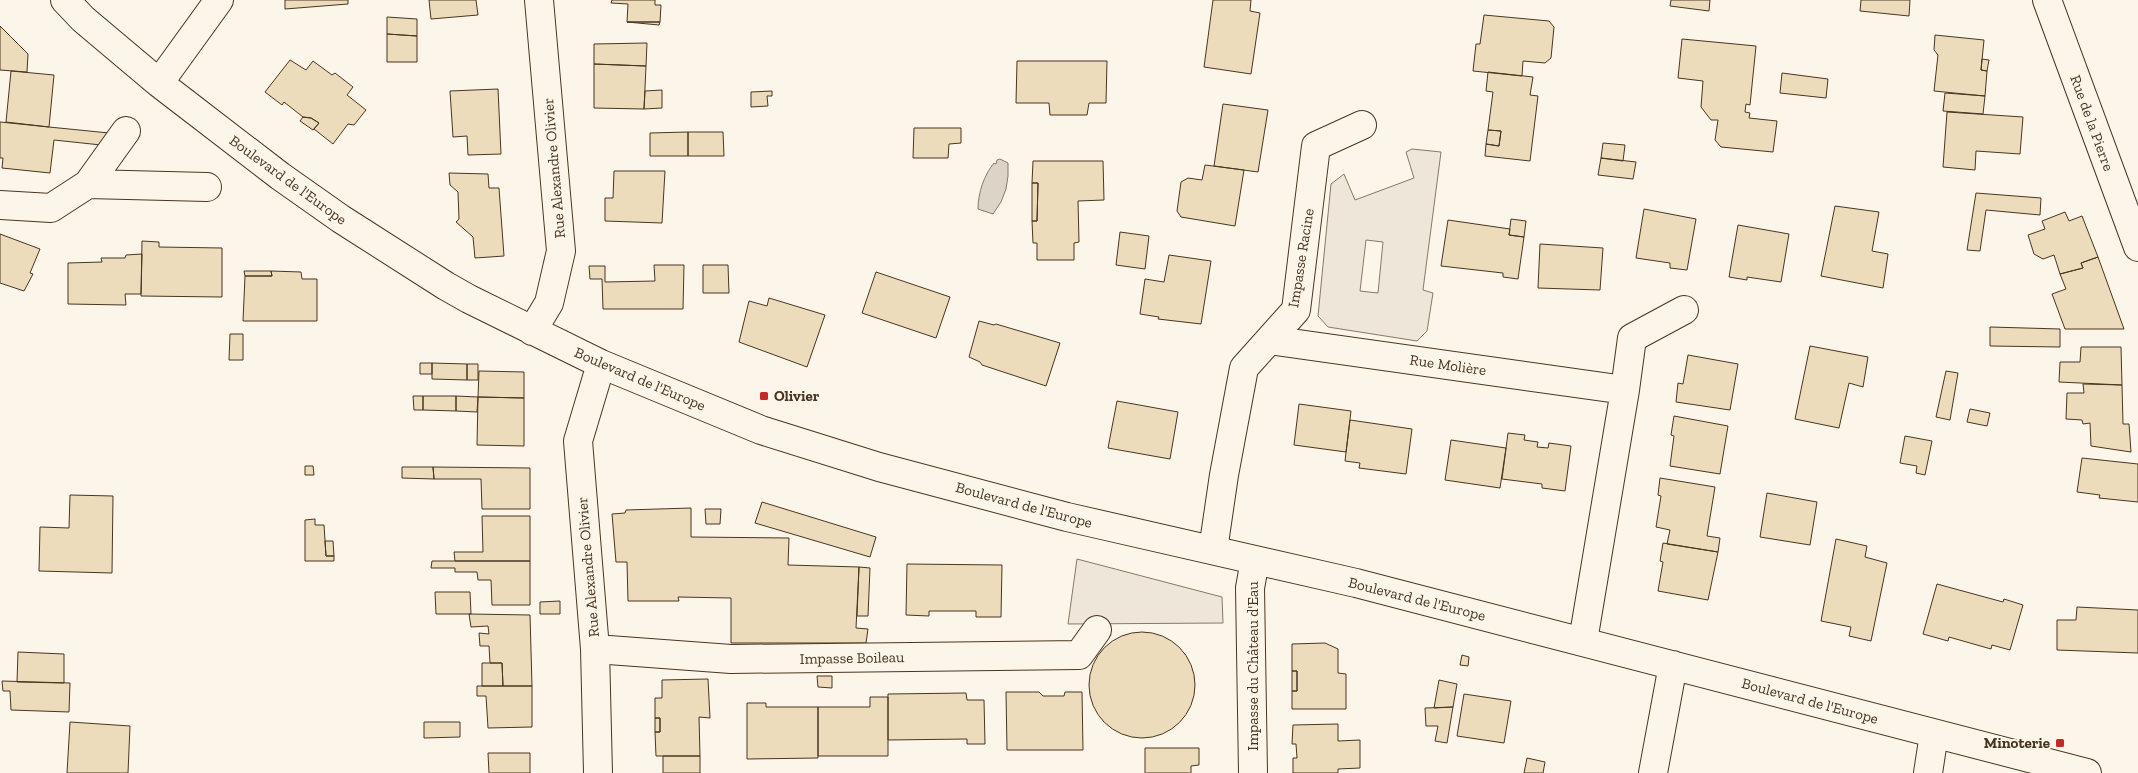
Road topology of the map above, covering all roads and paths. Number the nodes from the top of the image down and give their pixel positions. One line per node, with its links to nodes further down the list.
1 (66, 0): 5 (street, Boulevard de l'Europe)
2 (219, 0): 5 (street)
3 (539, 0): 13 (street, Rue Alexandre Olivier)
4 (2047, 0): 11 (street, Rue de la Pierre)
5 (159, 83): 13 (street, Boulevard de l'Europe)
6 (1362, 125): 14 (street, Impasse Racine)
7 (126, 131): 8 (street)
8 (88, 184): 9 (street); 10 (street)
9 (207, 187)
10 (0, 205)
11 (2138, 246)
12 (1684, 310): 16 (street)
13 (532, 331): 15 (street, Boulevard de l'Europe)
14 (1270, 340): 16 (street, Rue Molière); 17 (street, Impasse Racine)
15 (601, 364): 17 (street, Boulevard de l'Europe); 21 (street, Rue Alexandre Olivier)
16 (1625, 390): 20 (street)
17 (1213, 550): 18 (street, Boulevard de l'Europe)
18 (1255, 560): 20 (street, Boulevard de l'Europe); 25 (street, Impasse du Château d'Eau)
19 (1097, 630): 21 (street, Impasse Boileau)
20 (1582, 642): 22 (street, Boulevard de l'Europe)
21 (595, 649): 24 (street, Rue Alexandre Olivier)
22 (1672, 665): 23 (street, Boulevard de l'Europe); 26 (street)
23 (1934, 734): 27 (street); 28 (street, Boulevard de l'Europe)
24 (598, 773)
25 (1253, 773)
26 (1653, 773)
27 (1928, 773)
28 (2087, 773)

